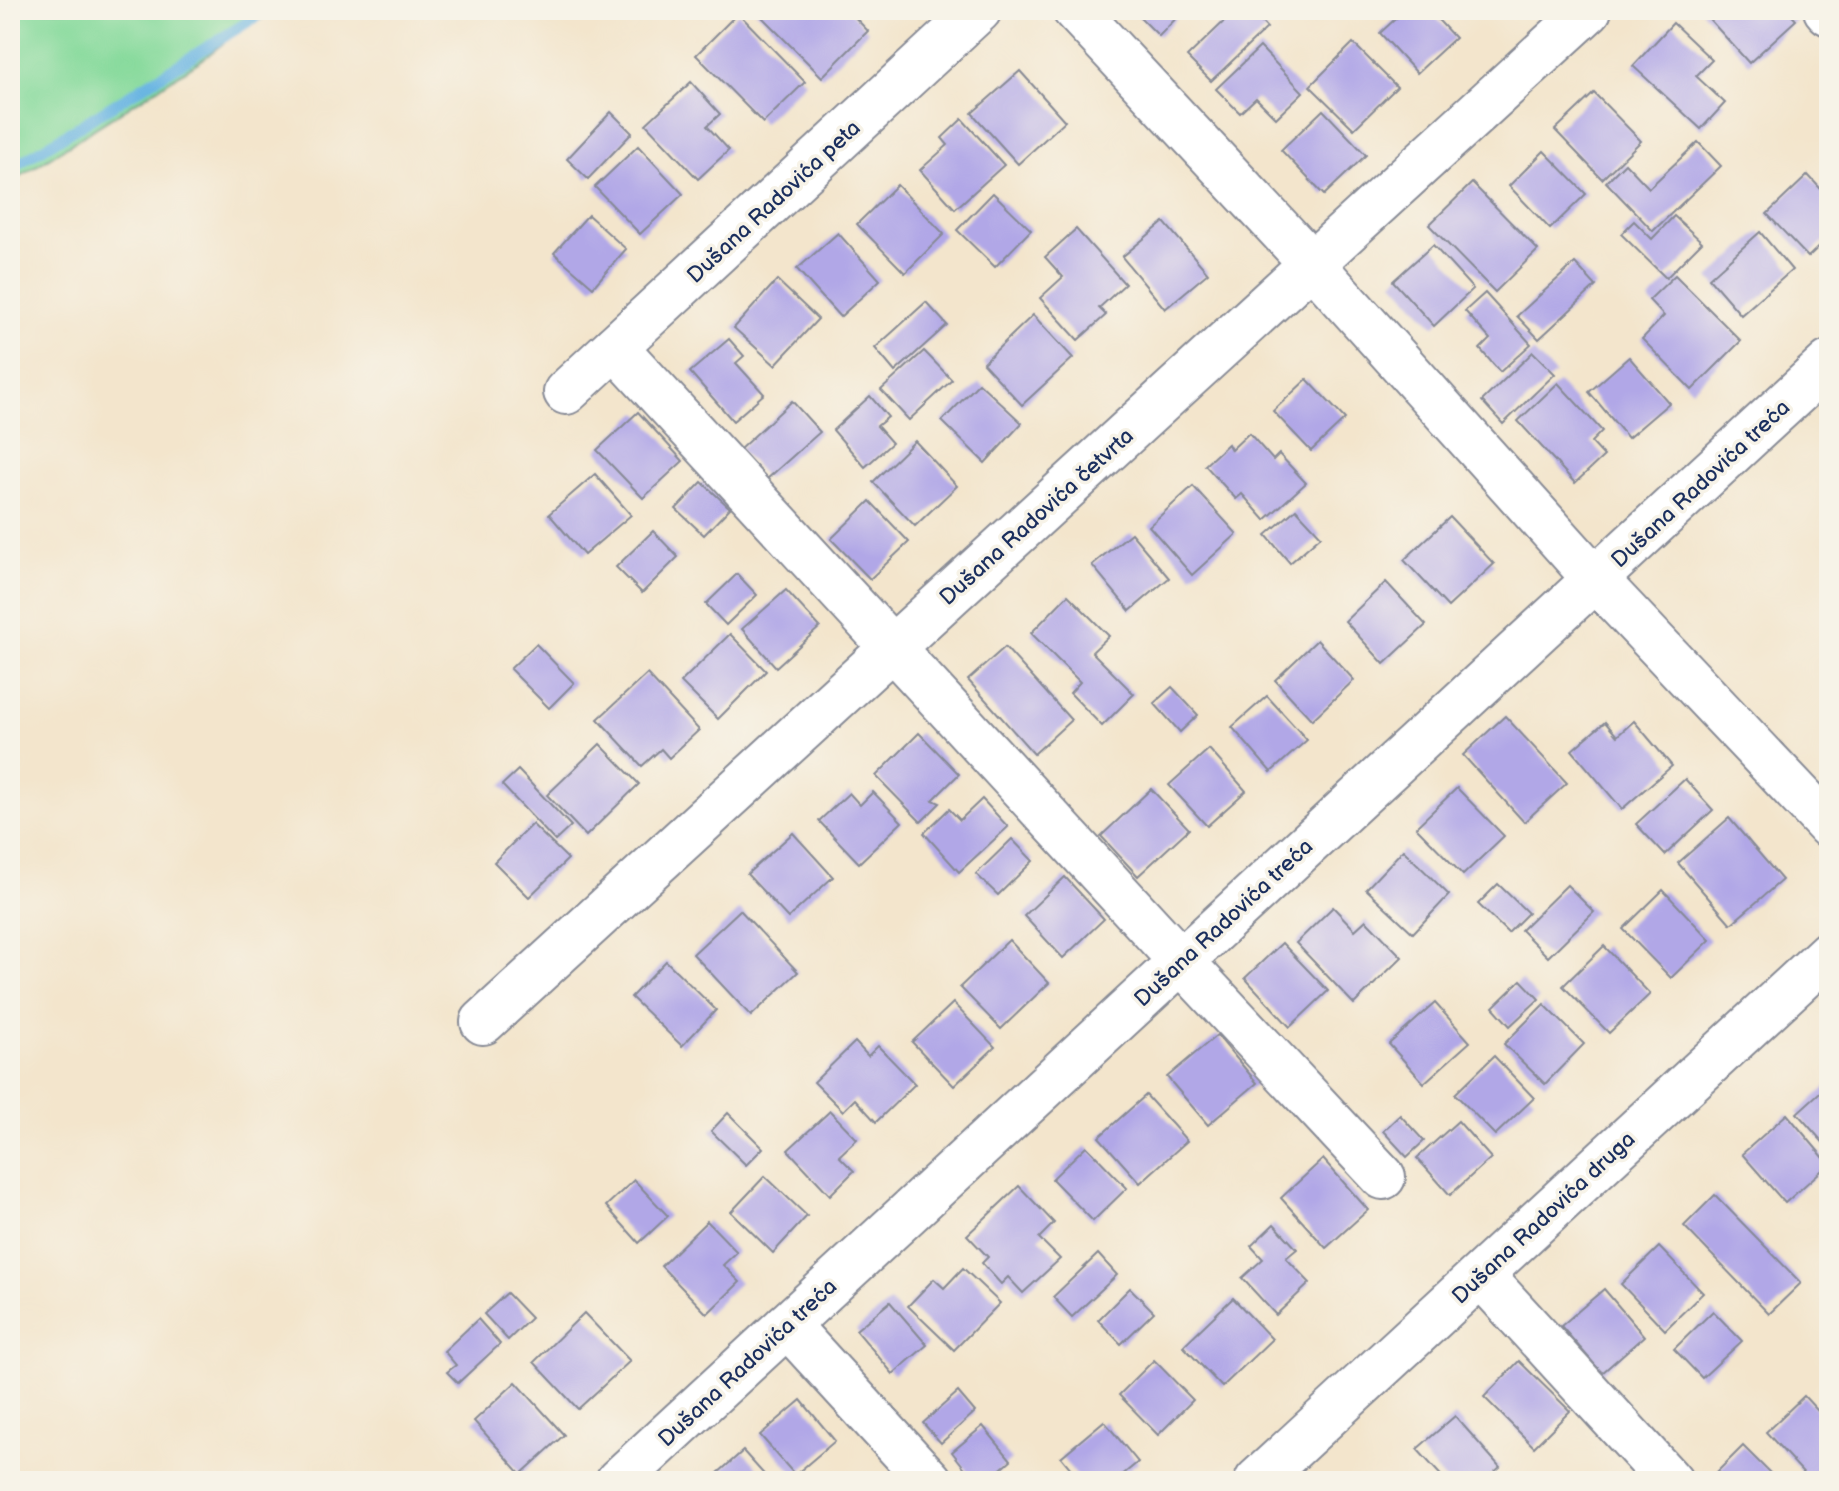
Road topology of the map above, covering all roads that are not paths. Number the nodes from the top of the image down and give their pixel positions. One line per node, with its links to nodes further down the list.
1 (979, 10): 5 (street, Dušana Radovića peta)
2 (1075, 10): 4 (street)
3 (1589, 10): 4 (street, Dušana Radovića četvrta)
4 (1312, 264): 8 (street); 9 (street, Dušana Radovića četvrta)
5 (615, 347): 7 (street, Dušana Radovića peta); 9 (street)
6 (1829, 363): 8 (street, Dušana Radovića treća)
7 (566, 392)
8 (1595, 579): 10 (street); 12 (street, Dušana Radovića treća)
9 (892, 648): 12 (street); 13 (street, Dušana Radovića četvrta)
10 (1829, 826)
11 (1829, 953): 15 (street, Dušana Radovića druga)
12 (1181, 961): 14 (street); 16 (street, Dušana Radovića treća)
13 (483, 1022)
14 (1383, 1177)
15 (1481, 1275): 19 (street, Dušana Radovića druga); 20 (street)
16 (787, 1325): 17 (street, Dušana Radovića treća); 18 (street)
17 (618, 1481)
18 (930, 1481)
19 (1257, 1481)
20 (1670, 1481)

